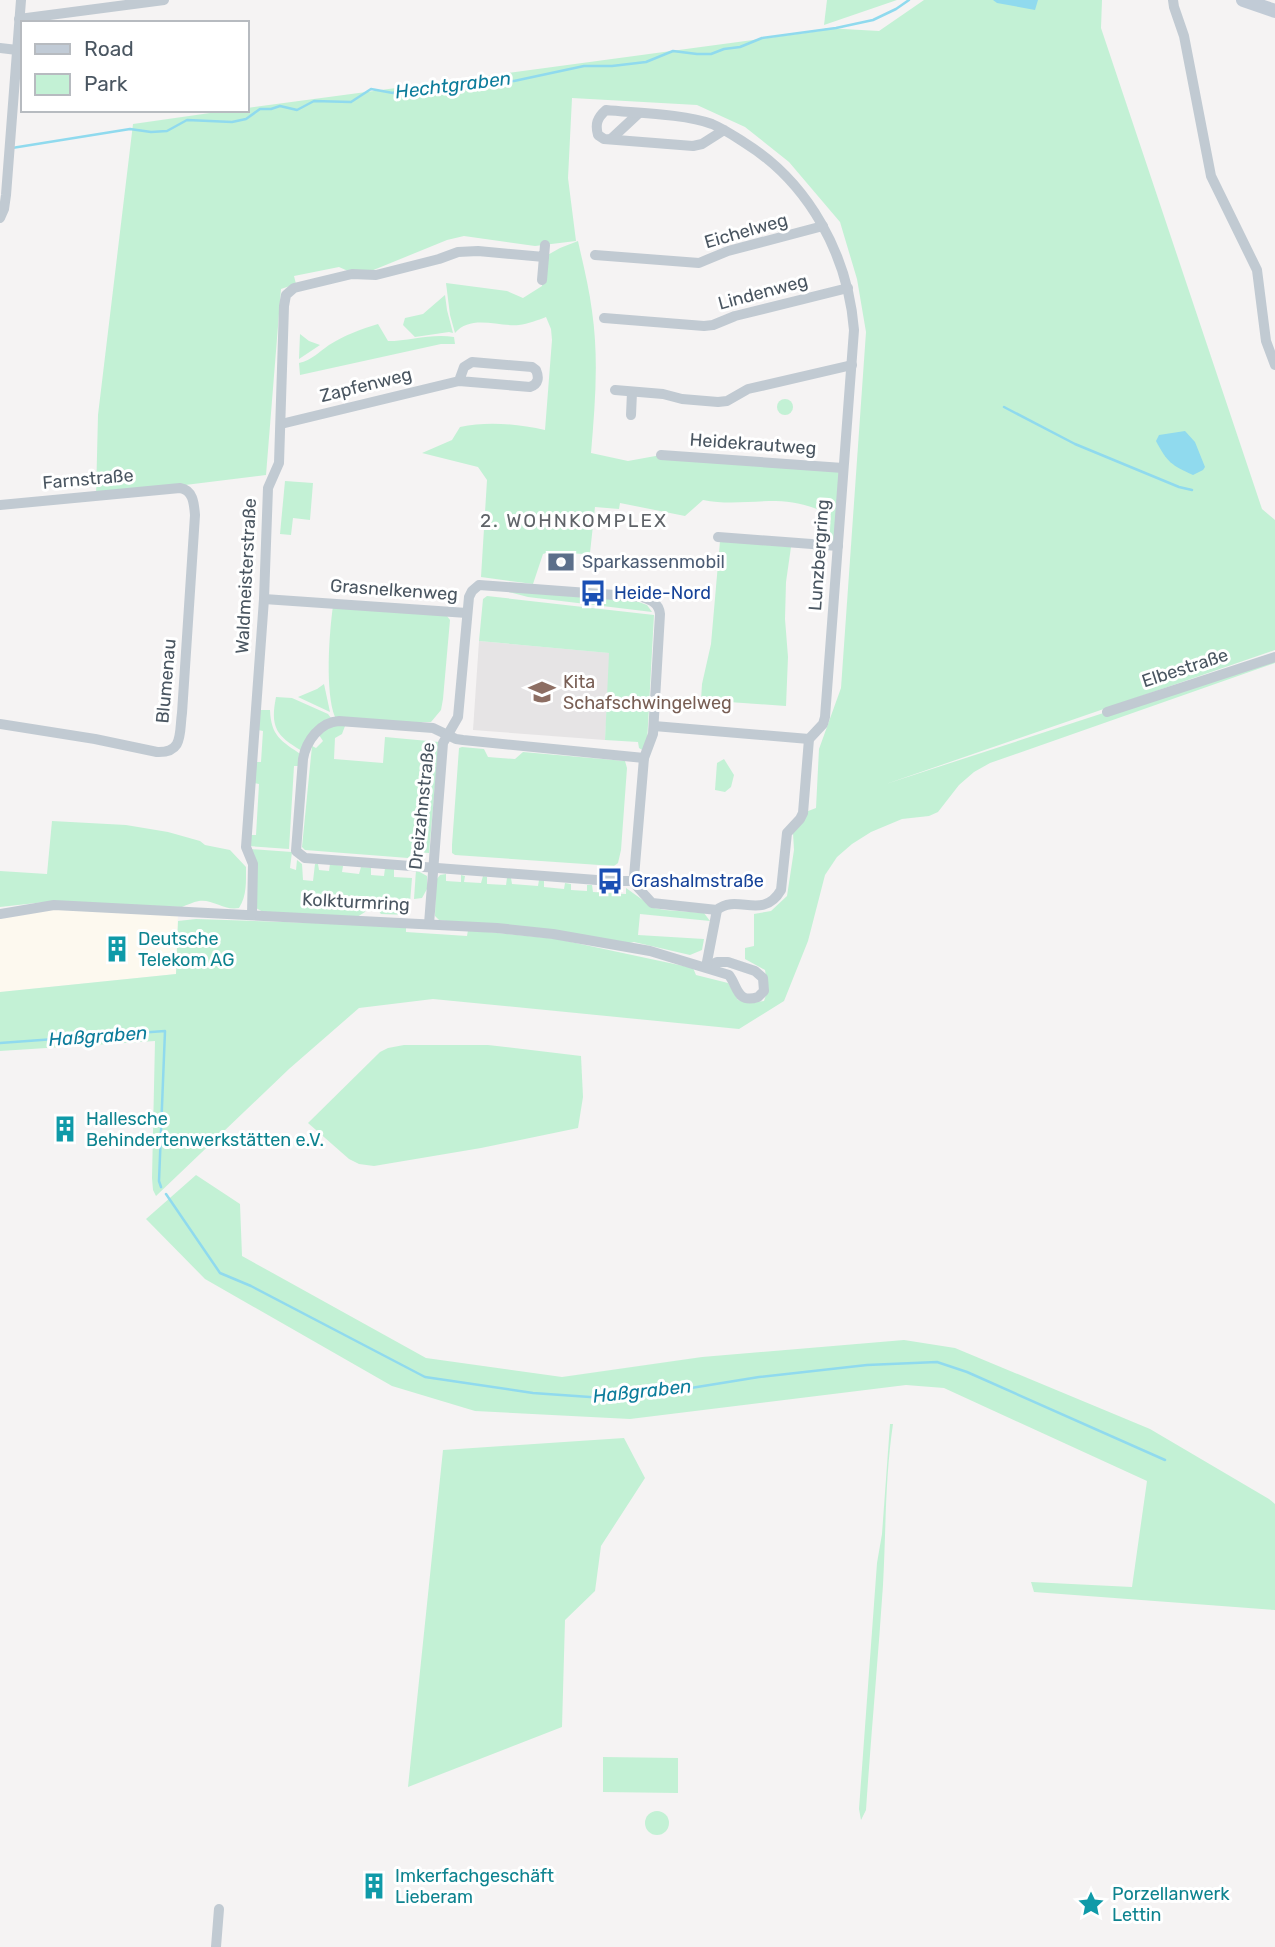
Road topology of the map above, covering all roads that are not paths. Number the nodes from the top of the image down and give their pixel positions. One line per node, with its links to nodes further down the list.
1 (20, 0): 7 (street)
2 (164, 0): 5 (street)
3 (1173, 0): 22 (street)
4 (1243, 0): 6 (main road)
5 (137, 2): 7 (street)
6 (1275, 11)
7 (19, 19): 9 (street)
8 (0, 48): 9 (street)
9 (17, 50): 13 (street)
10 (639, 113): 11 (street, Lunzbergring); 12 (street); 12 (street, Lunzbergring)
11 (724, 130): 12 (street); 14 (street, Lunzbergring)
12 (611, 139)
13 (0, 218)
14 (823, 226): 16 (street, Eichelweg); 19 (street, Lunzbergring)
15 (545, 245): 17 (street)
16 (595, 255)
17 (544, 257): 18 (street); 27 (street, Waldmeisterstraße)
18 (542, 280)
19 (848, 288): 20 (street, Lindenweg); 21 (street, Lunzbergring)
20 (604, 318)
21 (852, 365): 25 (street); 29 (street, Lunzbergring)
22 (1275, 365)
23 (459, 381): 23 (street, Zapfenweg); 27 (street, Zapfenweg)
24 (615, 390): 25 (street)
25 (632, 391): 26 (street)
26 (631, 415)
27 (281, 424): 34 (street, Waldmeisterstraße)
28 (661, 455): 29 (street, Heidekrautweg)
29 (844, 468): 33 (street, Lunzbergring)
30 (180, 488): 31 (street, Farnstraße); 38 (street, Blumenau)
31 (0, 505)
32 (718, 537): 33 (street)
33 (838, 546): 41 (street, Lunzbergring)
34 (264, 599): 35 (street, Grasnelkenweg); 47 (street, Waldmeisterstraße)
35 (467, 613): 39 (street, Grasnelkenweg); 40 (street, Dreizahnstraße)
36 (1275, 657): 37 (street, Elbestraße)
37 (1107, 712)
38 (0, 724)
39 (654, 726): 41 (street); 42 (street)
40 (447, 735): 42 (street); 43 (street, Dreizahnstraße); 43 (street)
41 (809, 739): 45 (street, Lunzbergring)
42 (644, 758): 44 (street)
43 (433, 867): 44 (street); 48 (street, Dreizahnstraße)
44 (632, 881): 45 (street)
45 (717, 910): 49 (street)
46 (0, 914): 47 (street, Kolkturmring)
47 (252, 915): 48 (street, Kolkturmring)
48 (429, 923): 49 (street, Kolkturmring)
49 (706, 967): 49 (street, Kolkturmring)
50 (219, 1909): 51 (street)
51 (216, 1947)

